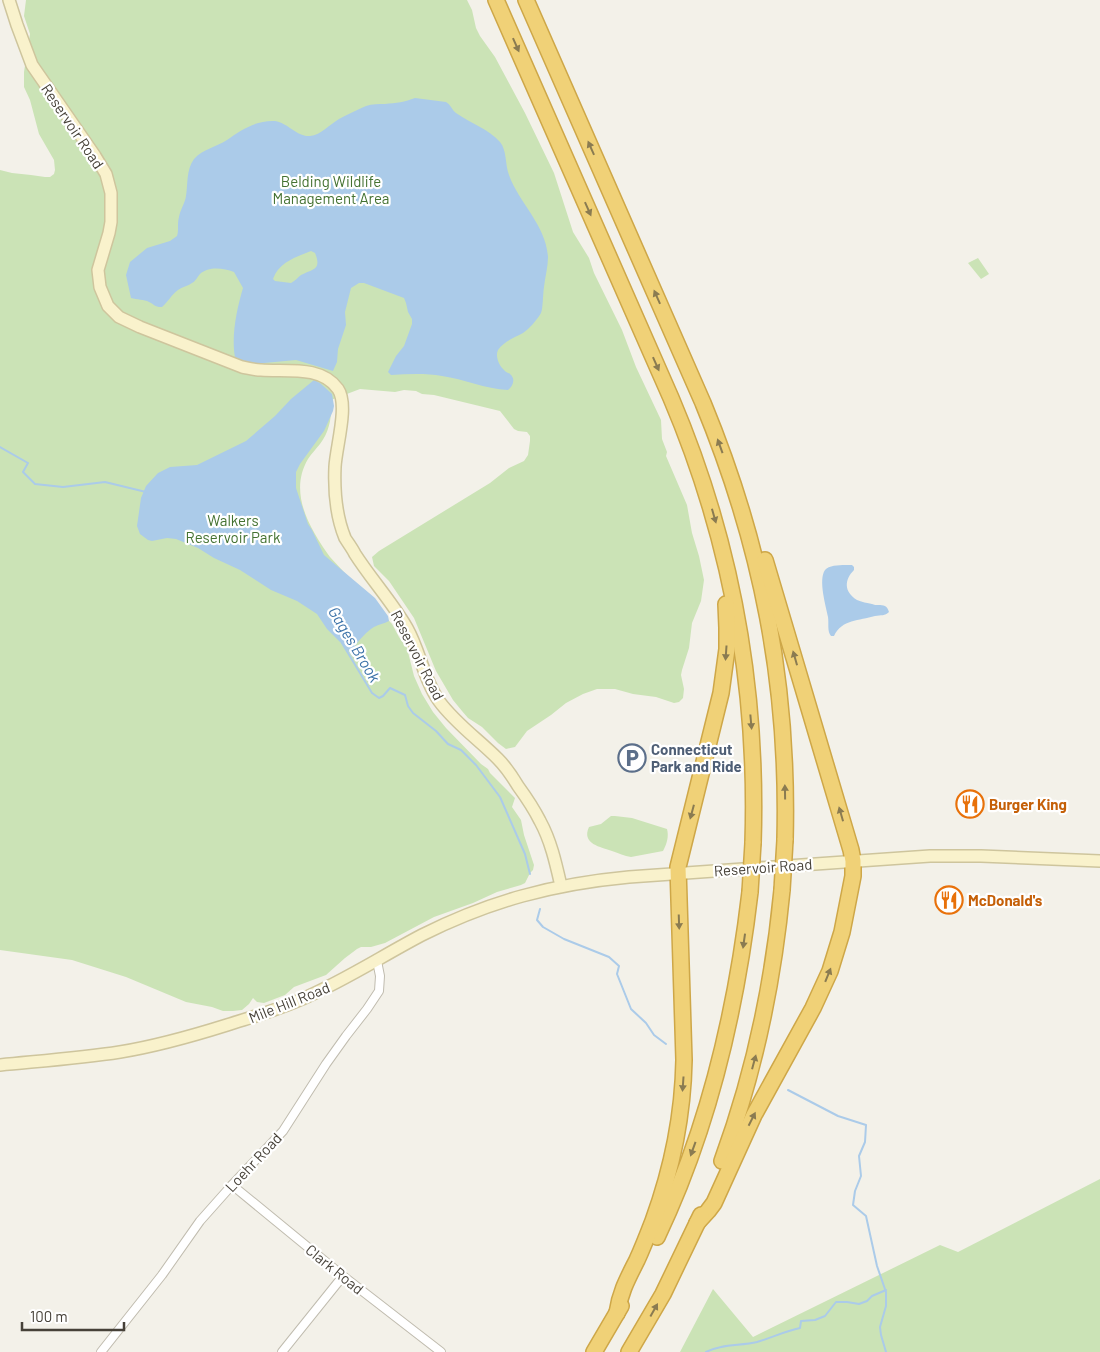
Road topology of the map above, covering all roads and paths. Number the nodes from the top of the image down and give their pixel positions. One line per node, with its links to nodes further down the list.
1 (9, 0): 9 (street, Reservoir Road)
2 (496, 0): 5 (highway, one-way to 5)
3 (526, 0): 4 (highway, one-way to 3)
4 (736, 492): 6 (highway, one-way to 4); 13 (highway, one-way to 4, bridge)
5 (723, 553): 8 (highway, one-way to 8); 15 (highway, one-way to 15, bridge)
6 (854, 861): 7 (street, Reservoir Road); 8 (street, Reservoir Road); 13 (highway, one-way to 6)
7 (1100, 861)
8 (678, 873): 9 (street, Reservoir Road); 15 (highway, one-way to 15)
9 (561, 886): 10 (street, Mile Hill Road)
10 (377, 961): 11 (street, Mile Hill Road); 12 (street, Loehr Road)
11 (0, 1065)
12 (232, 1184): 14 (street, Clark Road); 16 (street, Loehr Road)
13 (697, 1223): 20 (highway, one-way to 13)
14 (343, 1276): 17 (street); 18 (street, Clark Road)
15 (617, 1313): 19 (highway)
16 (101, 1352)
17 (282, 1352)
18 (441, 1352)
19 (594, 1352)
20 (629, 1352)

